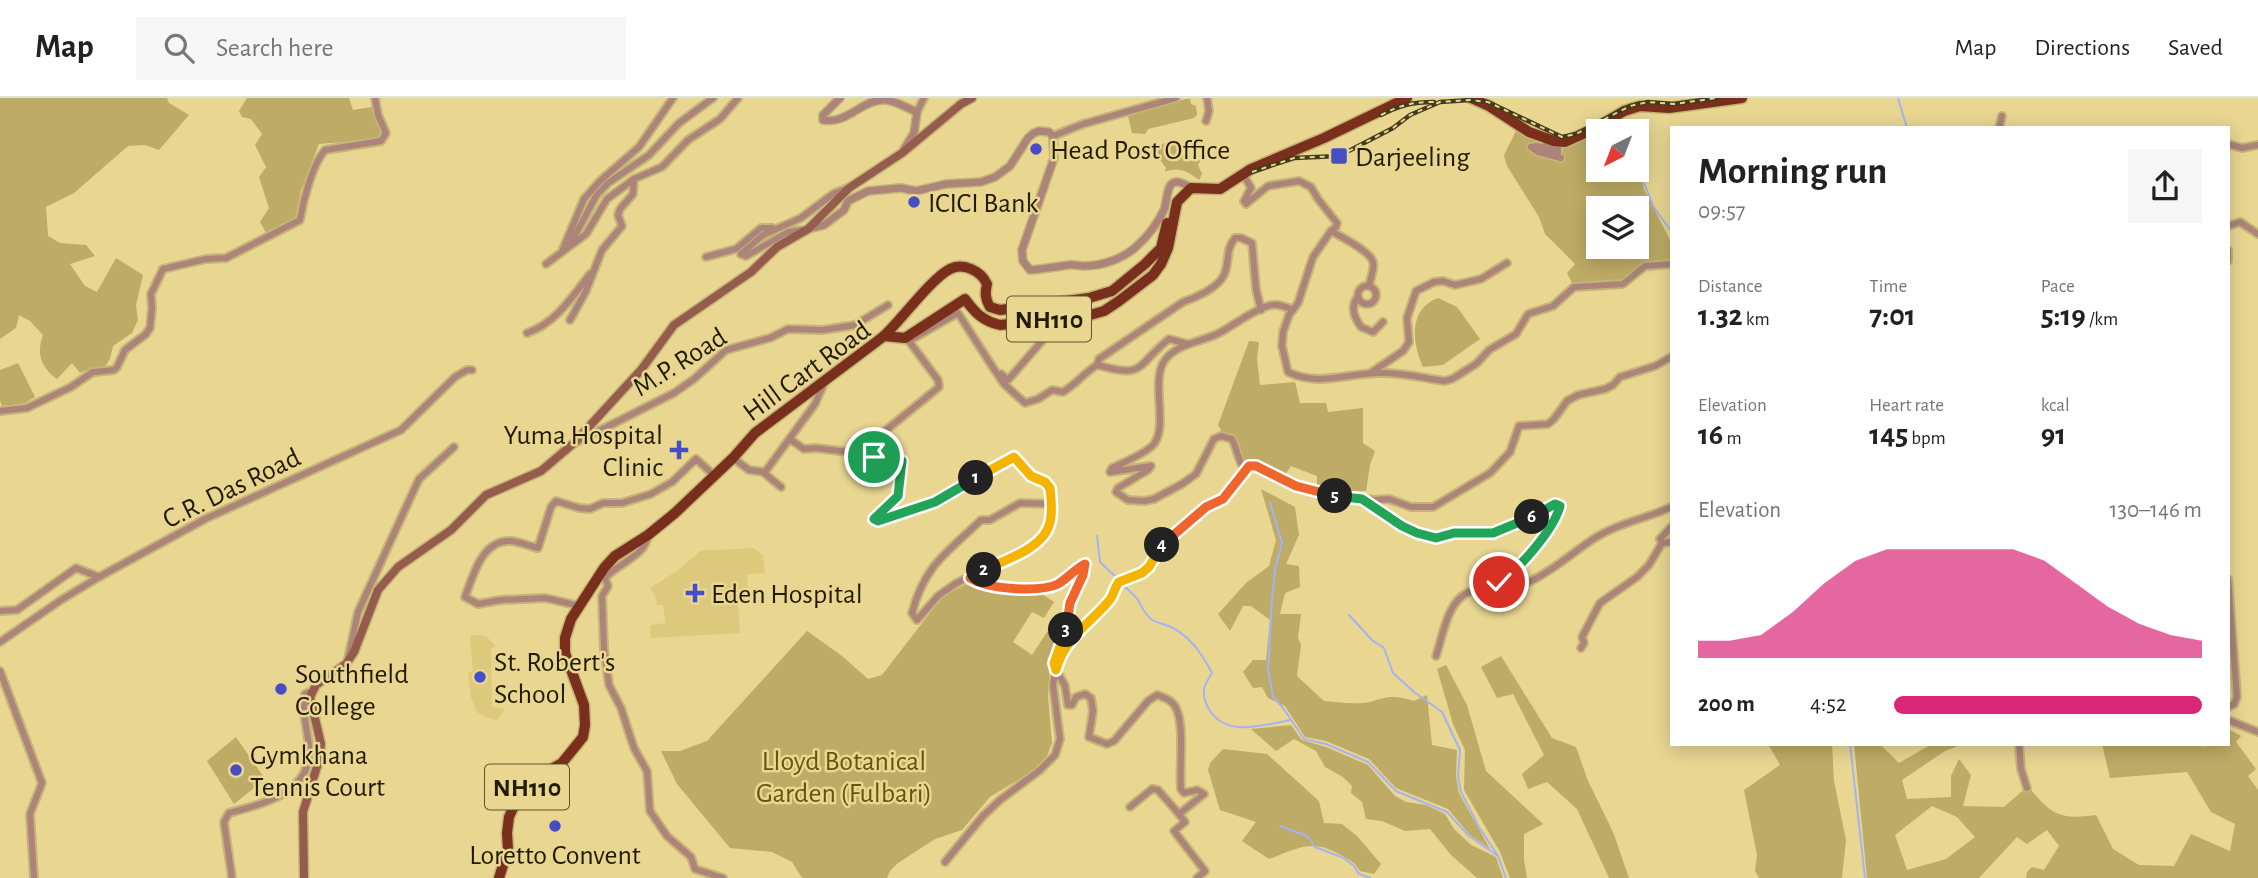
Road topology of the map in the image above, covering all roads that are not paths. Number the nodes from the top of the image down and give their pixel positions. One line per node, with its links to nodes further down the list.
1 (375, 98): 58 (street)
2 (673, 98): 34 (street)
3 (713, 98): 33 (street)
4 (738, 98): 24 (street)
5 (840, 98): 13 (street)
6 (924, 98): 13 (street)
7 (972, 98): 21 (main road)
8 (1175, 98): 18 (street)
9 (1206, 98): 15 (street)
10 (1407, 98): 23 (highway)
11 (1471, 98): 16 (highway)
12 (1742, 98): 16 (highway)
13 (917, 112): 21 (street)
14 (2002, 116): 17 (street)
15 (1206, 121)
16 (1511, 122): 22 (street)
17 (1999, 126)
18 (1053, 136): 26 (street); 30 (street)
19 (2230, 145): 20 (street)
20 (2258, 145)
21 (902, 153): 25 (main road)
22 (1561, 158)
23 (1243, 174): 26 (highway); 31 (street)
24 (634, 179): 33 (street); 39 (street)
25 (849, 188): 29 (street); 30 (main road)
26 (1191, 188): 27 (highway, Hill Cart Road / NH110)
27 (1176, 206): 48 (highway); 49 (highway, Hill Cart Road / NH110)
28 (2230, 225): 32 (street)
29 (774, 228): 30 (street); 35 (street)
30 (808, 229): 60 (main road)
31 (1331, 231): 40 (street); 44 (street)
32 (2258, 234)
33 (570, 244): 34 (street)
34 (560, 254): 37 (street)
35 (706, 257)
36 (1507, 263): 56 (street)
37 (546, 264)
38 (1670, 264): 56 (street)
39 (593, 269): 45 (street); 47 (street)
40 (1369, 286): 41 (street); 41 (street)
41 (1358, 296): 46 (street)
42 (888, 305): 60 (street, M.P. Road)
43 (1261, 310): 44 (street); 51 (street); 53 (street)
44 (1291, 313): 56 (street)
45 (570, 320)
46 (1383, 322)
47 (527, 332)
48 (883, 336): 49 (highway, Hill Cart Road); 57 (highway, Hill Cart Road / NH110)
49 (907, 339): 54 (street); 62 (street)
50 (1042, 341): 54 (street)
51 (1188, 344): 53 (street); 64 (street)
52 (1670, 357): 68 (street)
53 (1097, 365): 54 (street)
54 (992, 366)
55 (472, 370): 75 (street, C.R. Das Road)
56 (1371, 373)
57 (824, 383): 59 (street); 63 (highway, Hill Cart Road / NH110)
58 (0, 411)
59 (791, 440): 62 (street); 65 (street)
60 (574, 443): 84 (main road)
61 (454, 447): 84 (street)
62 (858, 453): 69 (street)
63 (733, 458): 65 (street); 66 (highway, Hill Cart Road / NH110)
64 (1245, 469): 68 (street); 85 (street)
65 (763, 472): 67 (street)
66 (715, 476): 72 (highway, Hill Cart Road / NH110); 79 (street)
67 (780, 487)
68 (1362, 499): 77 (street)
69 (1051, 504): 76 (street); 76 (street)
70 (1670, 507): 77 (street)
71 (1670, 528): 74 (street)
72 (648, 535): 79 (highway, Hill Cart Road / NH110); 100 (street)
73 (1670, 542): 74 (street)
74 (1662, 543): 82 (street)
75 (99, 578): 80 (street); 81 (street, C.R. Das Road)
76 (970, 578): 85 (street)
77 (1496, 586): 83 (street)
78 (2230, 605): 88 (street)
79 (580, 606): 96 (highway, Hill Cart Road / NH110)
80 (0, 611)
81 (0, 642)
82 (1581, 648)
83 (1436, 656)
84 (346, 664): 87 (main road)
85 (1056, 670): 94 (street); 95 (street)
86 (0, 671): 97 (street)
87 (312, 691): 98 (street); 99 (main road)
88 (2230, 706)
89 (2230, 721): 90 (street)
90 (2258, 732)
91 (2019, 746): 92 (street)
92 (2027, 788)
93 (1130, 807): 94 (street)
94 (1178, 814): 101 (street)
95 (945, 862)
96 (501, 873)
97 (34, 878)
98 (232, 878)
99 (304, 878)
100 (723, 878)
101 (1197, 878)

